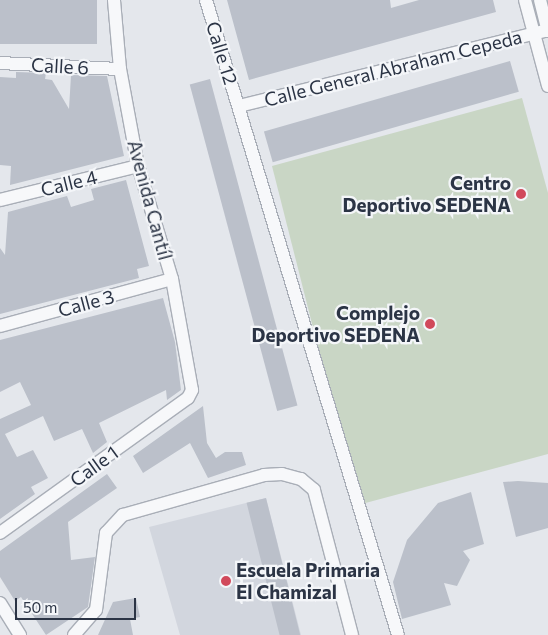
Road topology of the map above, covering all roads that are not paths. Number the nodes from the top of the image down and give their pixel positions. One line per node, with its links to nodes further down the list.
1 (114, 0): 8 (street, Avenida Cantíl)
2 (206, 0): 10 (street, Calle 12)
3 (525, 0): 6 (street)
4 (540, 0): 5 (street)
5 (548, 30): 6 (street, Calle General Abraham Cepeda)
6 (534, 34): 9 (street); 10 (street, Calle General Abraham Cepeda)
7 (0, 63): 8 (street, Calle 6)
8 (120, 69): 11 (street, Avenida Cantíl)
9 (548, 86)
10 (238, 106): 21 (street, Calle 12)
11 (138, 166): 12 (street, Calle 4); 13 (street, Avenida Cantíl)
12 (0, 200)
13 (172, 279): 14 (street, Calle 3); 15 (street, Avenida Cantíl)
14 (0, 326)
15 (188, 398): 16 (street, Calle 1)
16 (0, 533)
17 (0, 603): 18 (street)
18 (20, 635)
19 (74, 635): 20 (street)
20 (352, 635)
21 (398, 635)

